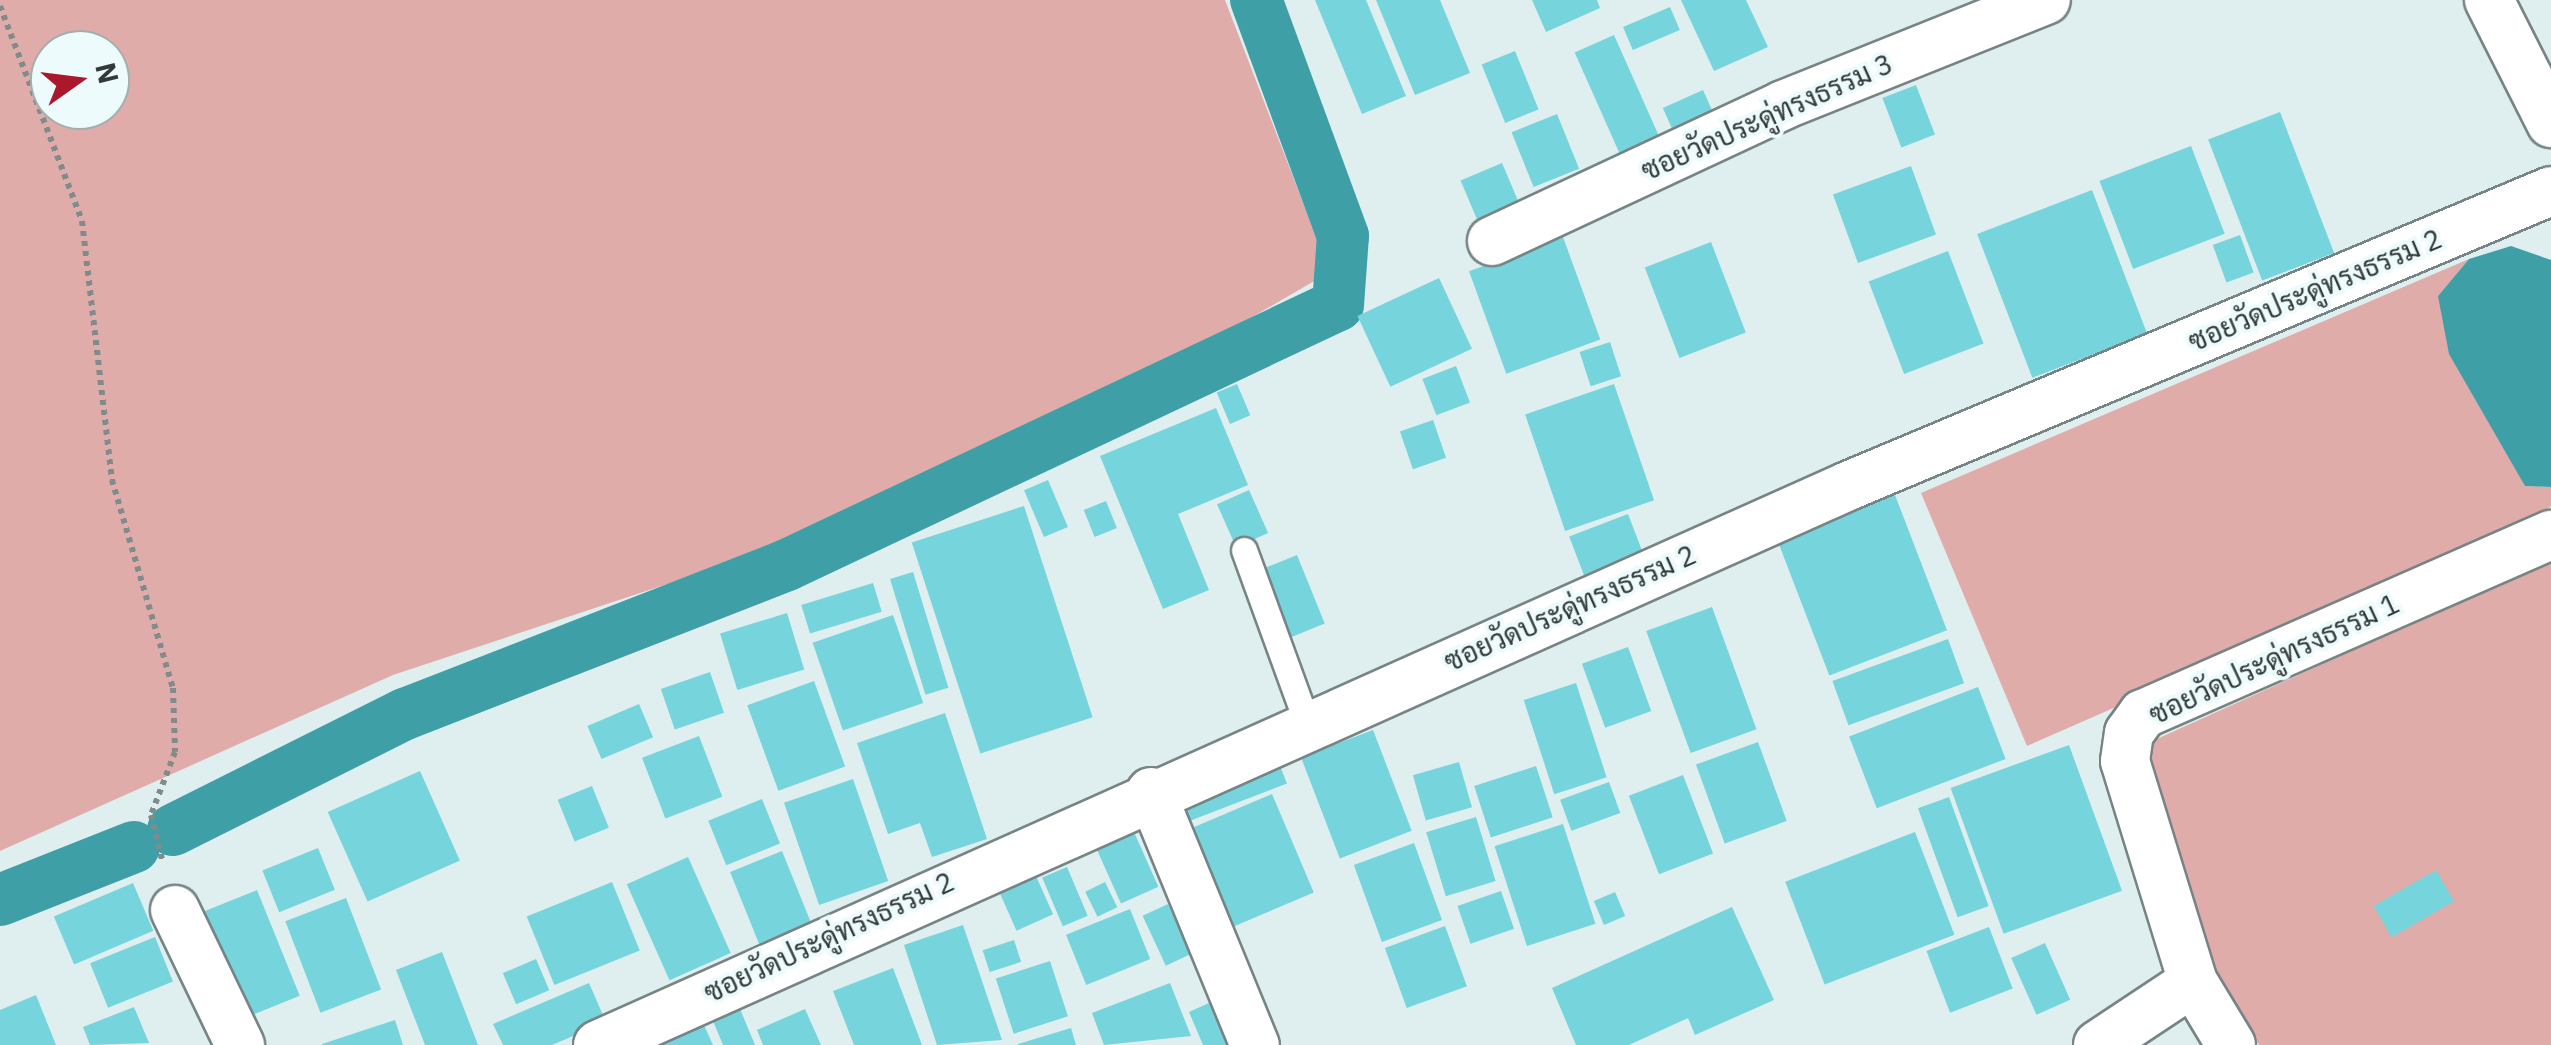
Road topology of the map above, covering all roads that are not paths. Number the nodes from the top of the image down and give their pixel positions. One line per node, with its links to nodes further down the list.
1 (2046, 0): 5 (street, ซอยวัดประดู่ทรงธรรม 3)
2 (2489, 0): 3 (street)
3 (2551, 123)
4 (2551, 191): 8 (street, ซอยวัดประดู่ทรงธรรม 2)
5 (1492, 241)
6 (2551, 535): 11 (street, ซอยวัดประดู่ทรงธรรม 1)
7 (1244, 550): 8 (lane)
8 (1308, 723): 9 (street, ซอยวัดประดู่ทรงธรรม 2)
9 (1150, 792): 13 (street, ซอยวัดประดู่ทรงธรรม 2); 14 (street)
10 (175, 910): 12 (street)
11 (2193, 982): 15 (street); 16 (street, ซอยวัดประดู่ทรงธรรม 1)
12 (240, 1045)
13 (598, 1045)
14 (1255, 1045)
15 (2098, 1045)
16 (2231, 1045)

